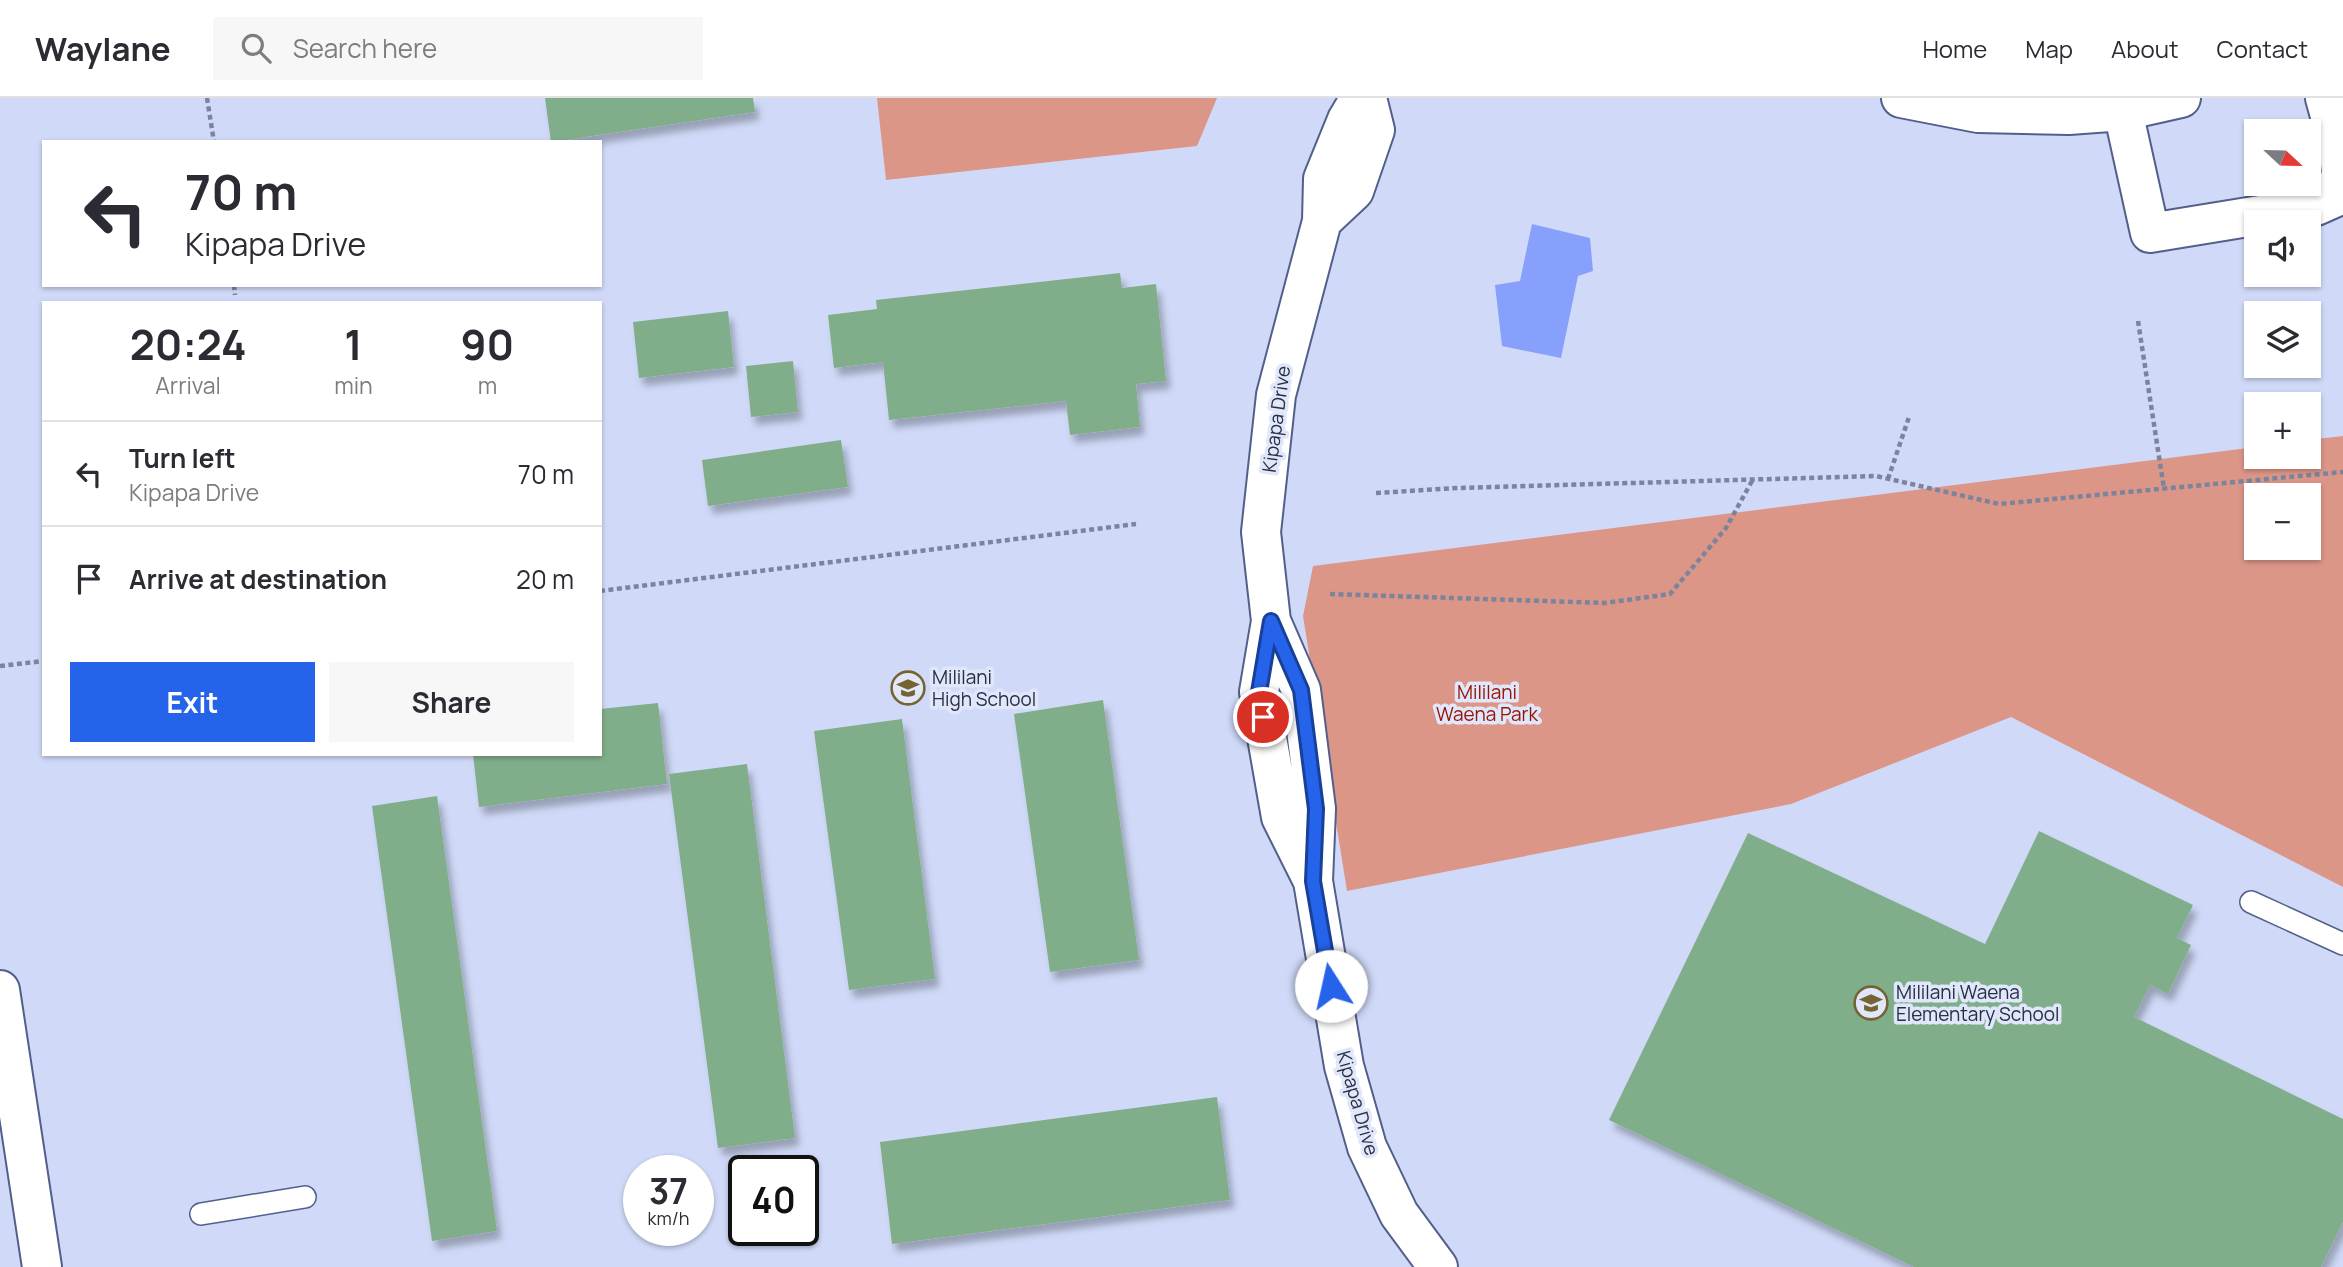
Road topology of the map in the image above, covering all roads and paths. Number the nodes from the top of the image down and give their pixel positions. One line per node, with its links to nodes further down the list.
1 (208, 98): 8 (path)
2 (1360, 98): 9 (street, Kipapa Drive)
3 (1367, 98): 9 (street)
4 (1901, 98): 7 (street)
5 (2181, 98): 7 (street)
6 (2325, 98): 7 (street)
7 (2123, 111)
8 (214, 140)
9 (1322, 221): 32 (street, Kipapa Drive)
10 (234, 287): 11 (path)
11 (235, 295)
12 (2138, 321): 17 (path)
13 (1909, 417): 15 (path)
14 (2343, 472): 17 (path)
15 (1888, 479): 16 (path); 17 (path)
16 (1752, 480): 18 (path); 21 (path)
17 (2164, 489)
18 (1376, 493)
19 (1136, 524): 20 (path)
20 (602, 591)
21 (1330, 594)
22 (42, 661): 23 (path)
23 (0, 666)
24 (2251, 902): 25 (lane)
25 (2343, 944)
26 (0, 990): 28 (street)
27 (0, 1064): 28 (street)
28 (22, 1134): 31 (street)
29 (305, 1197): 30 (lane)
30 (201, 1214)
31 (42, 1267)
32 (1438, 1267)

